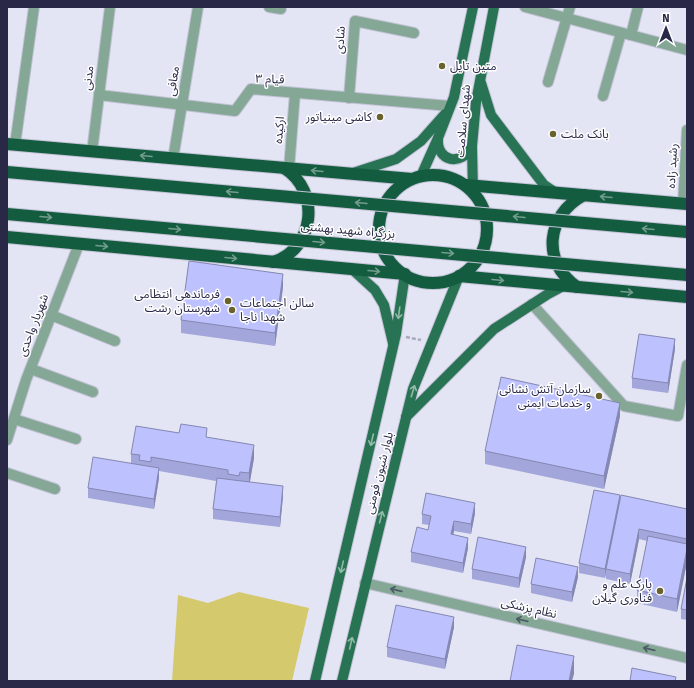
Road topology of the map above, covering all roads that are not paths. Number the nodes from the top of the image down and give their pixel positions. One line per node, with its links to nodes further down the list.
1 (34, 7): 25 (street)
2 (110, 7): 18 (street, مدنی)
3 (198, 7): 21 (street, معافی)
4 (269, 7): 10 (street)
5 (473, 7): 22 (main road, شهدای سلامت)
6 (494, 7): 15 (main road, شهدای سلامت)
7 (525, 7): 11 (street)
8 (570, 7): 11 (street)
9 (638, 7): 13 (street)
10 (281, 8)
11 (567, 18): 13 (street); 16 (street)
12 (414, 33): 20 (street, شادی)
13 (626, 34): 14 (street); 19 (street)
14 (687, 50)
15 (480, 81): 26 (main road, شهدای سلامت); 34 (main road)
16 (548, 82)
17 (295, 93): 20 (street, قیام ۳); 21 (street, قیام ۳); 29 (street, ارکیده)
18 (99, 95): 21 (street, قیام ۳); 27 (street, مدنی)
19 (603, 96)
20 (349, 98): 22 (street, قیام ۳)
21 (182, 106): 28 (street, معافی)
22 (449, 108): 24 (main road, شهدای سلامت); 31 (main road)
23 (687, 130): 36 (street, رشید زاده)
24 (438, 138): 26 (main road); 32 (main road, شهدای سلامت)
25 (11, 145): 27 (highway)
26 (472, 146): 33 (main road, شهدای سلامت)
27 (92, 152): 28 (highway, one-way to 27)
28 (173, 159): 29 (highway)
29 (287, 168): 31 (highway, one-way to 29); 41 (highway)
30 (7, 172): 38 (highway, one-way to 30, bridge)
31 (350, 174): 32 (highway)
32 (417, 178): 33 (highway); 43 (highway)
33 (469, 188): 34 (highway); 45 (highway)
34 (556, 193): 35 (highway)
35 (584, 195): 36 (highway, one-way to 35); 47 (highway)
36 (685, 204)
37 (7, 214): 44 (highway, بزرگراه شهید بهشتی, one-way to 44, bridge)
38 (687, 232)
39 (7, 237): 40 (highway)
40 (78, 244): 41 (highway, one-way to 41); 50 (street, شهریار واحدی)
41 (273, 262): 42 (highway)
42 (352, 269): 43 (highway, one-way to 43); 52 (main road)
43 (405, 274): 45 (highway); 52 (main road, بلوار شیون فومنی, one-way to 52)
44 (687, 275)
45 (459, 276): 46 (highway, one-way to 46); 56 (main road, بلوار شیون فومنی, one-way to 45)
46 (563, 286): 47 (highway); 49 (main road)
47 (577, 287): 48 (highway, one-way to 48)
48 (687, 297)
49 (532, 304): 53 (street); 56 (main road)
50 (51, 315): 51 (street); 54 (street, شهریار واحدی)
51 (115, 341)
52 (393, 347): 64 (main road, بلوار شیون فومنی, one-way to 64)
53 (687, 365)
54 (30, 369): 55 (street); 57 (street, شهریار واحدی)
55 (93, 392)
56 (406, 417): 62 (main road, بلوار شیون فومنی, one-way to 56)
57 (14, 419): 58 (street); 59 (street, شهریار واحدی)
58 (76, 439)
59 (7, 440)
60 (7, 473): 61 (street)
61 (55, 489)
62 (365, 583): 63 (street, نظام پزشکی, one-way to 62); 65 (main road, بلوار شیون فومنی, one-way to 62)
63 (687, 658)
64 (315, 681)
65 (342, 681)

